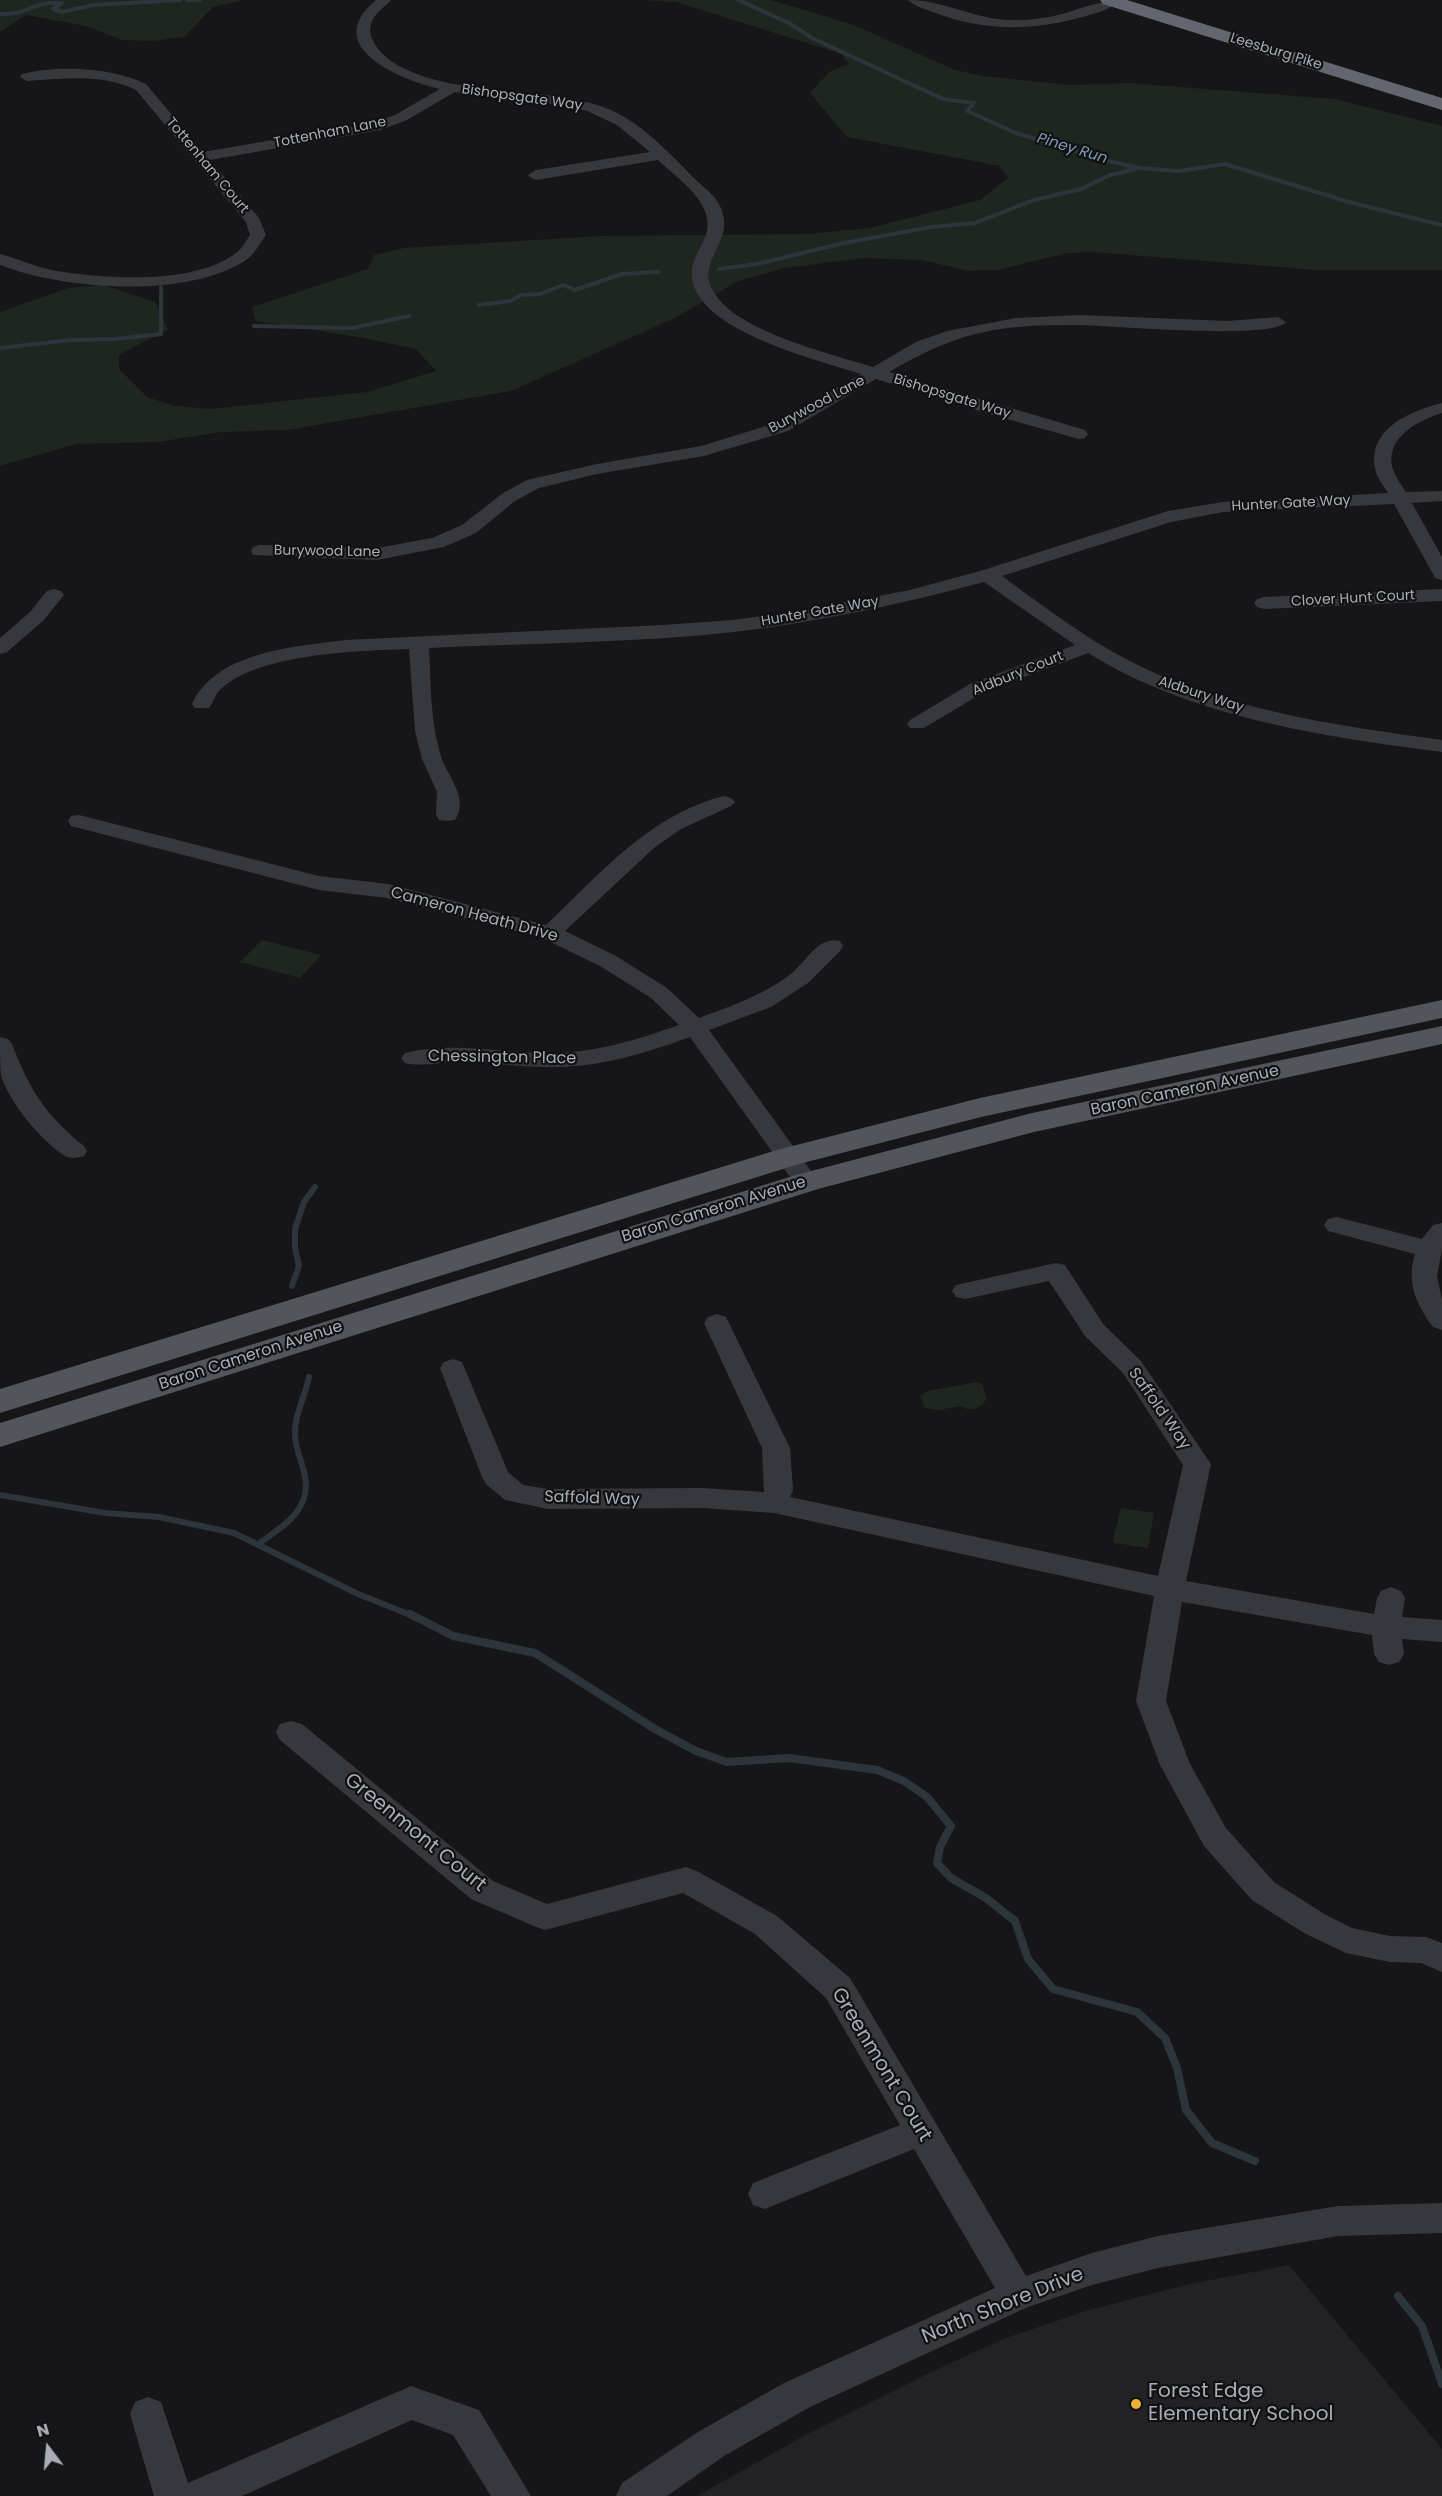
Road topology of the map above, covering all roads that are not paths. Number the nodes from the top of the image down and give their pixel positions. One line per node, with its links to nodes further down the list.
1 (384, 0): 6 (street, Bishopsgate Way)
2 (915, 0): 3 (street)
3 (1111, 0): 8 (highway, Leesburg Pike)
4 (1143, 0): 7 (highway, Leesburg Pike)
5 (27, 77): 10 (street, Tottenham Court)
6 (453, 87): 9 (street, Bishopsgate Way); 10 (street, Tottenham Lane)
7 (1442, 92)
8 (1442, 104)
9 (660, 155): 11 (street); 14 (street, Bishopsgate Way)
10 (199, 157): 12 (street, Tottenham Court)
11 (536, 175)
12 (0, 259)
13 (1278, 322): 14 (street, Burywood Lane)
14 (876, 373): 16 (street, Bishopsgate Way); 19 (street, Burywood Lane)
15 (1442, 408): 18 (street)
16 (1079, 434)
17 (1442, 496): 18 (street, Hunter Gate Way)
18 (1399, 498): 20 (street); 21 (street, Hunter Gate Way)
19 (260, 551)
20 (1442, 574)
21 (987, 575): 25 (street, Hunter Gate Way); 26 (street, Aldbury Way)
22 (54, 595): 27 (street)
23 (1442, 595): 24 (street, Clover Hunt Court)
24 (1264, 603)
25 (419, 643): 28 (street, Hunter Gate Way); 32 (street)
26 (1090, 646): 29 (street, Aldbury Court); 30 (street, Aldbury Way)
27 (0, 648)
28 (202, 704)
29 (917, 724)
30 (1442, 746)
31 (724, 802): 34 (street)
32 (447, 815)
33 (79, 821): 34 (street, Cameron Heath Drive)
34 (550, 933): 37 (street, Cameron Heath Drive)
35 (832, 946): 37 (street, Chessington Place)
36 (1442, 1009): 42 (main road, Baron Cameron Avenue)
37 (695, 1027): 40 (street, Chessington Place); 42 (street, Cameron Heath Drive)
38 (1442, 1035): 42 (main road, Baron Cameron Avenue)
39 (0, 1044): 41 (street)
40 (413, 1058)
41 (75, 1150)
42 (798, 1169): 49 (main road, Baron Cameron Avenue); 50 (main road, Baron Cameron Avenue)
43 (1337, 1225): 44 (street)
44 (1435, 1240): 46 (street)
45 (965, 1291): 52 (street, Saffold Way)
46 (1442, 1321)
47 (717, 1323): 51 (street)
48 (453, 1368): 51 (street, Saffold Way)
49 (0, 1401)
50 (0, 1435)
51 (774, 1503): 52 (street, Saffold Way)
52 (1170, 1589): 55 (street, Saffold Way); 57 (street, Saffold Way)
53 (1391, 1598): 55 (street)
54 (1442, 1631): 55 (street, Saffold Way)
55 (1388, 1641)
56 (291, 1732): 58 (street, Greenmont Court)
57 (1437, 1950)
58 (922, 2130): 59 (street); 61 (street, Greenmont Court)
59 (765, 2194)
60 (1442, 2218): 61 (street, North Shore Drive)
61 (1018, 2295): 66 (street, North Shore Drive)
62 (148, 2414): 63 (street)
63 (173, 2496)
64 (200, 2496): 65 (street)
65 (512, 2496)
66 (636, 2496)

